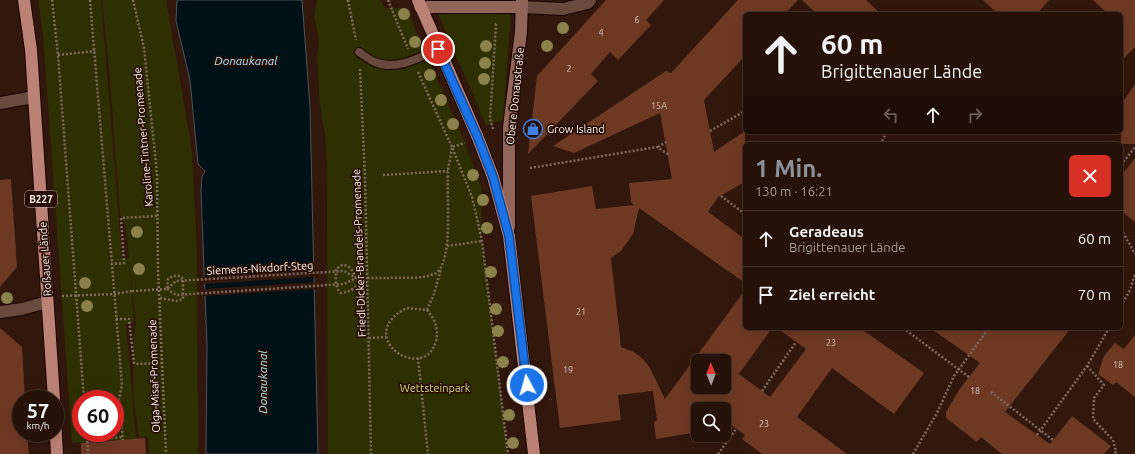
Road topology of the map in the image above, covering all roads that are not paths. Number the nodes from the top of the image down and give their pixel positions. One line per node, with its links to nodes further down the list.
1 (24, 0): 7 (main road, Roßauer Lände / B227)
2 (590, 0): 4 (street)
3 (419, 3): 4 (main road); 5 (main road)
4 (522, 4): 9 (main road, Obere Donaustraße)
5 (438, 49): 6 (lane); 9 (main road)
6 (359, 52)
7 (34, 97): 8 (street); 10 (main road, Roßauer Lände / B227)
8 (0, 103)
9 (509, 236): 15 (main road, Obere Donaustraße)
10 (47, 302): 11 (street); 12 (main road, Roßauer Lände / B227)
11 (0, 312)
12 (53, 390)
13 (56, 442): 14 (main road)
14 (57, 454)
15 (534, 454)

